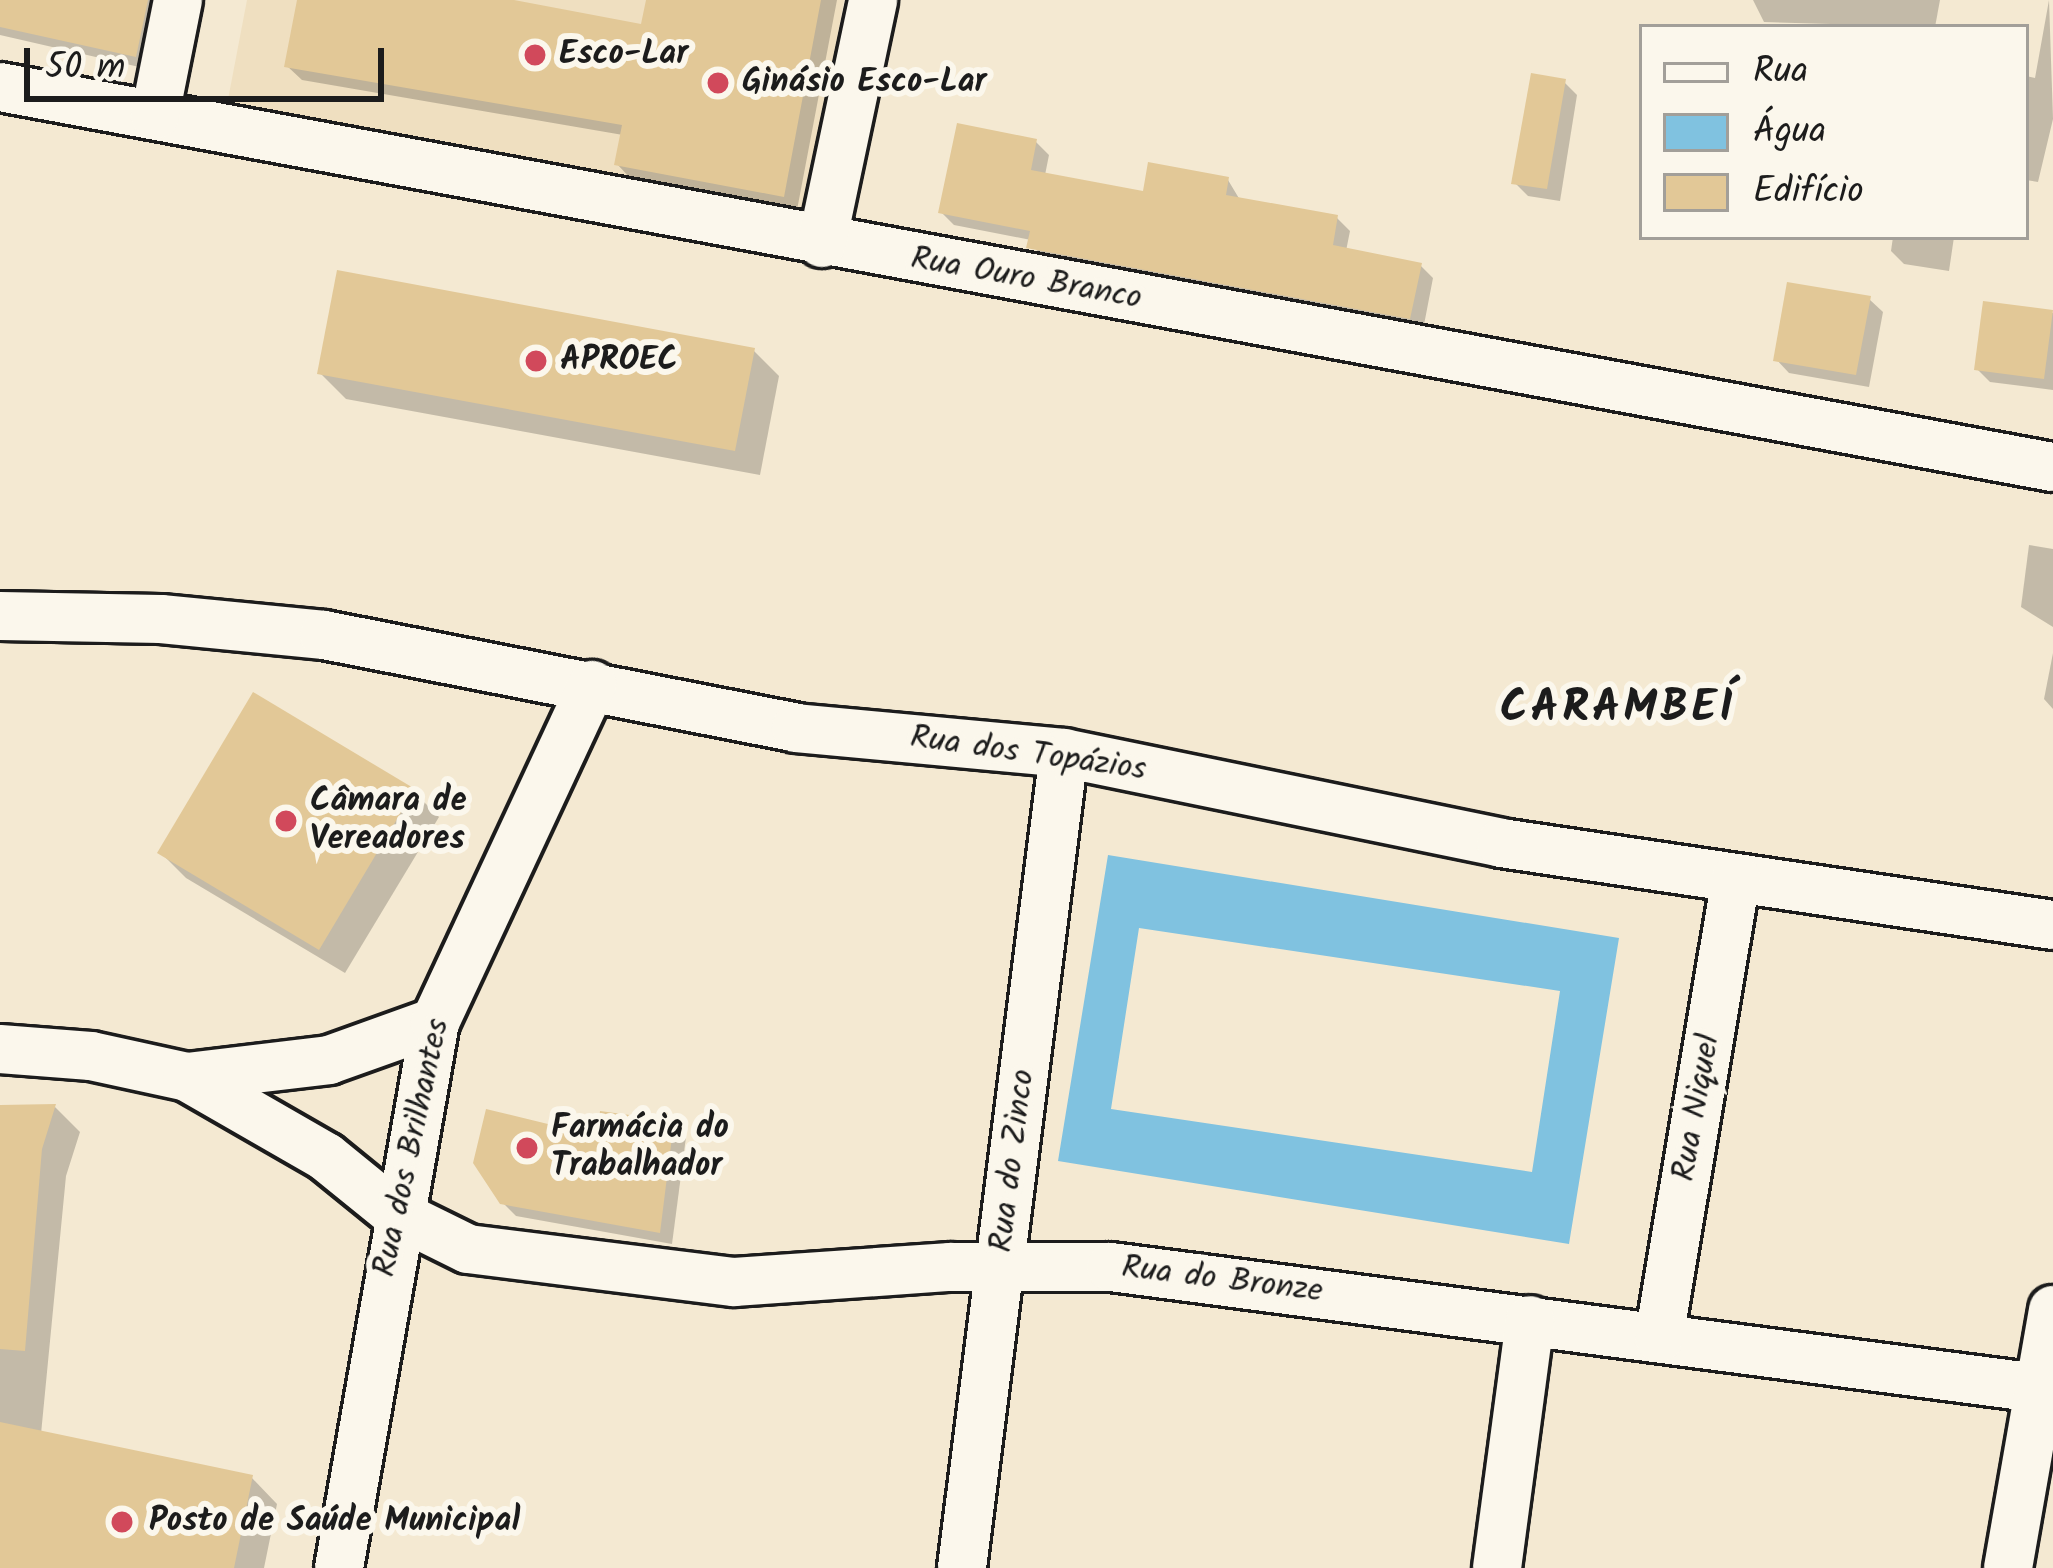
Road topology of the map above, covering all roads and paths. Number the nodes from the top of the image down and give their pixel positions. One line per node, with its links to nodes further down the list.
1 (178, 0): 4 (street)
2 (873, 0): 5 (street)
3 (0, 87): 4 (street, Rua Ouro Branco)
4 (155, 115): 5 (street, Rua Ouro Branco)
5 (822, 243): 6 (street, Rua Ouro Branco)
6 (2053, 467)
7 (0, 616): 8 (street, Rua dos Topázios)
8 (592, 685): 9 (street, Rua dos Topázios); 12 (street, Rua dos Brilhantes)
9 (1064, 753): 10 (street, Rua dos Topázios); 16 (street, Rua do Zinco)
10 (1736, 878): 11 (street, Rua dos Topázios); 19 (street, Rua Niquel)
11 (2053, 925)
12 (435, 1022): 14 (street); 15 (street, Rua dos Brilhantes)
13 (0, 1049): 14 (street)
14 (187, 1077): 15 (street, Rua do Bronze)
15 (395, 1213): 16 (street, Rua do Bronze); 21 (street, Rua dos Brilhantes)
16 (1000, 1267): 18 (street, Rua do Bronze); 22 (street, Rua do Zinco)
17 (2053, 1310): 20 (street)
18 (1530, 1320): 19 (street, Rua do Bronze); 23 (street)
19 (1659, 1338): 20 (street, Rua do Bronze)
20 (2046, 1389): 24 (street)
21 (339, 1568)
22 (962, 1568)
23 (1497, 1568)
24 (2008, 1568)

